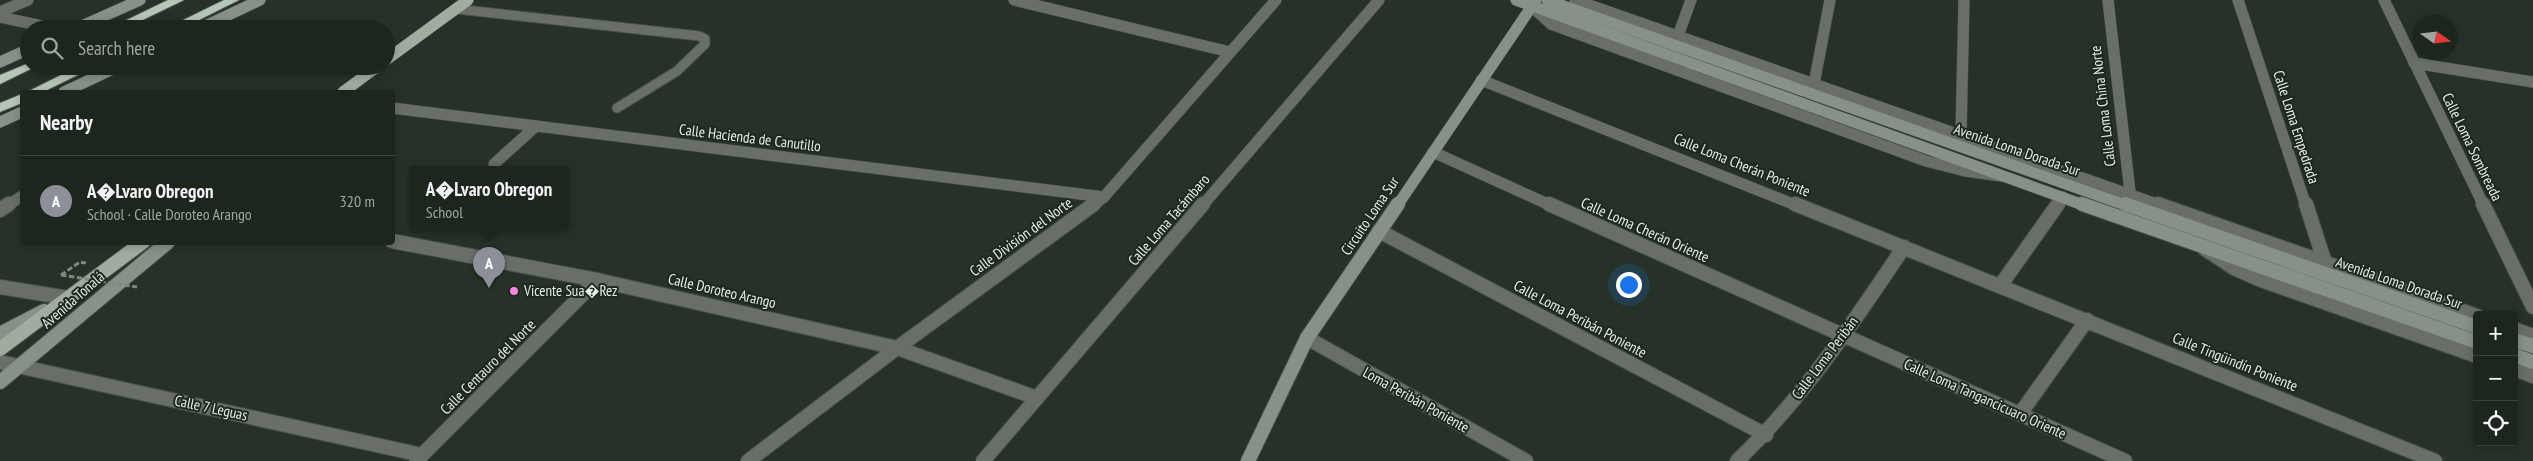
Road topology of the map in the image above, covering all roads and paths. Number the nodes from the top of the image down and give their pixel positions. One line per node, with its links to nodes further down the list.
1 (28, 0): 21 (street)
2 (140, 0): 23 (street)
3 (178, 0): 24 (highway)
4 (233, 0): 25 (highway)
5 (260, 0): 26 (street)
6 (468, 0): 20 (main road)
7 (1014, 0): 29 (street)
8 (1276, 0): 29 (street, Calle División del Norte)
9 (1379, 0): 99 (street, Calle Loma Tacámbaro)
10 (1516, 0): 19 (street, Avenida Loma Dorada Sur)
11 (1547, 0): 55 (street, Avenida Loma Dorada Sur)
12 (1575, 0): 28 (street, Avenida Loma Dorada Sur)
13 (1691, 0): 28 (street)
14 (1830, 0): 41 (street)
15 (1964, 0): 52 (street)
16 (2108, 0): 57 (street, Calle Loma China Norte)
17 (2238, 0): 70 (street, Calle Loma Empedrada)
18 (2384, 0): 33 (street, Calle Loma Sombreada)
19 (1534, 3): 39 (street, Circuito Loma Sur); 56 (street, Avenida Loma Dorada Sur)
20 (457, 9): 31 (main road); 48 (lane)
21 (0, 12)
22 (0, 17): 27 (street)
23 (94, 20)
24 (134, 20)
25 (190, 20)
26 (218, 20)
27 (20, 21)
28 (1678, 36): 41 (street, Avenida Loma Dorada Sur)
29 (1230, 52): 59 (street, Calle División del Norte)
30 (20, 53): 32 (street)
31 (395, 54)
32 (0, 62)
33 (2414, 63): 40 (street); 77 (street, Calle Loma Sombreada)
34 (20, 71): 38 (highway)
35 (71, 75): 42 (highway)
36 (100, 75): 43 (street)
37 (366, 75): 44 (main road)
38 (0, 80)
39 (1482, 80): 53 (street, Circuito Loma Sur); 68 (street, Calle Loma Cherán Poniente)
40 (2533, 82)
41 (1814, 84): 52 (street, Avenida Loma Dorada Sur)
42 (38, 90)
43 (68, 90)
44 (346, 90)
45 (20, 99): 46 (highway)
46 (0, 108)
47 (395, 108): 51 (street, Calle Hacienda de Canutillo)
48 (617, 108)
49 (20, 113): 50 (street)
50 (0, 122)
51 (536, 126): 54 (street); 59 (street, Calle Hacienda de Canutillo)
52 (1960, 135): 57 (street, Avenida Loma Dorada Sur)
53 (1433, 152): 63 (street, Circuito Loma Sur); 84 (street, Calle Loma Cherán Oriente)
54 (494, 164)
55 (2052, 180): 56 (street); 61 (street, Avenida Loma Dorada Sur)
56 (2044, 191): 60 (street, Avenida Loma Dorada Sur)
57 (2130, 195): 61 (street, Calle Loma China Norte); 70 (street, Avenida Loma Dorada Sur)
58 (20, 197): 62 (street)
59 (1104, 197): 89 (street, Calle División del Norte)
60 (2063, 197): 67 (street, Avenida Loma Dorada Sur); 72 (street)
61 (2132, 207): 80 (street, Avenida Loma Dorada Sur)
62 (0, 210)
63 (1379, 231): 85 (street, Circuito Loma Sur); 101 (street, Calle Loma Peribán Poniente)
64 (395, 242): 71 (street, Calle Doroteo Arango)
65 (139, 245): 76 (main road, Avenida Tonalá)
66 (164, 245): 95 (street, Avenida Tonalá)
67 (2201, 246): 86 (street, Avenida Loma Dorada Sur); 91 (street, Avenida Loma Dorada Sur)
68 (1904, 247): 72 (street, Calle Loma Cherán Poniente); 84 (street, Calle Loma Peribán)
69 (80, 262): 74 (path, bridge)
70 (2324, 263): 78 (street, Avenida Loma Dorada Sur)
71 (597, 280): 89 (street, Calle Doroteo Arango); 102 (street, Calle Centauro del Norte)
72 (1995, 284): 75 (street, Calle Loma Cherán Poniente)
73 (0, 287): 76 (street)
74 (137, 287)
75 (2023, 295): 79 (street, Calle Tingüindín Poniente)
76 (68, 298): 82 (street, Avenida Tonalá); 90 (main road, Avenida Tonalá)
77 (2533, 308)
78 (2473, 315)
79 (2087, 320): 100 (street); 109 (street, Calle Tingüindín Poniente)
80 (2473, 326)
81 (2518, 330): 83 (street)
82 (0, 334)
83 (2533, 336)
84 (1844, 337): 100 (street, Calle Loma Tangancicuaro Oriente); 101 (street, Calle Loma Peribán)
85 (1306, 338): 105 (street, Circuito Loma Sur); 106 (street, Loma Peribán Poniente)
86 (2473, 341)
87 (2518, 341): 88 (street)
88 (2533, 346)
89 (897, 348): 99 (street, Calle Doroteo Arango); 103 (street, Calle División del Norte)
90 (0, 349)
91 (2473, 355)
92 (2517, 356): 94 (street)
93 (0, 362): 95 (street, Calle 7 Leguas)
94 (2533, 362)
95 (21, 366): 98 (street, Avenida Tonalá); 102 (street, Calle 7 Leguas)
96 (2518, 370): 97 (street)
97 (2533, 376)
98 (0, 382)
99 (1038, 398): 104 (street, Calle Loma Tacámbaro)
100 (2020, 414): 108 (street, Calle Loma Tangancicuaro Oriente)
101 (1766, 435): 107 (street, Calle Loma Peribán)
102 (419, 458)
103 (748, 461)
104 (983, 461)
105 (1248, 461)
106 (1526, 461)
107 (1737, 461)
108 (2125, 461)
109 (2434, 461)

